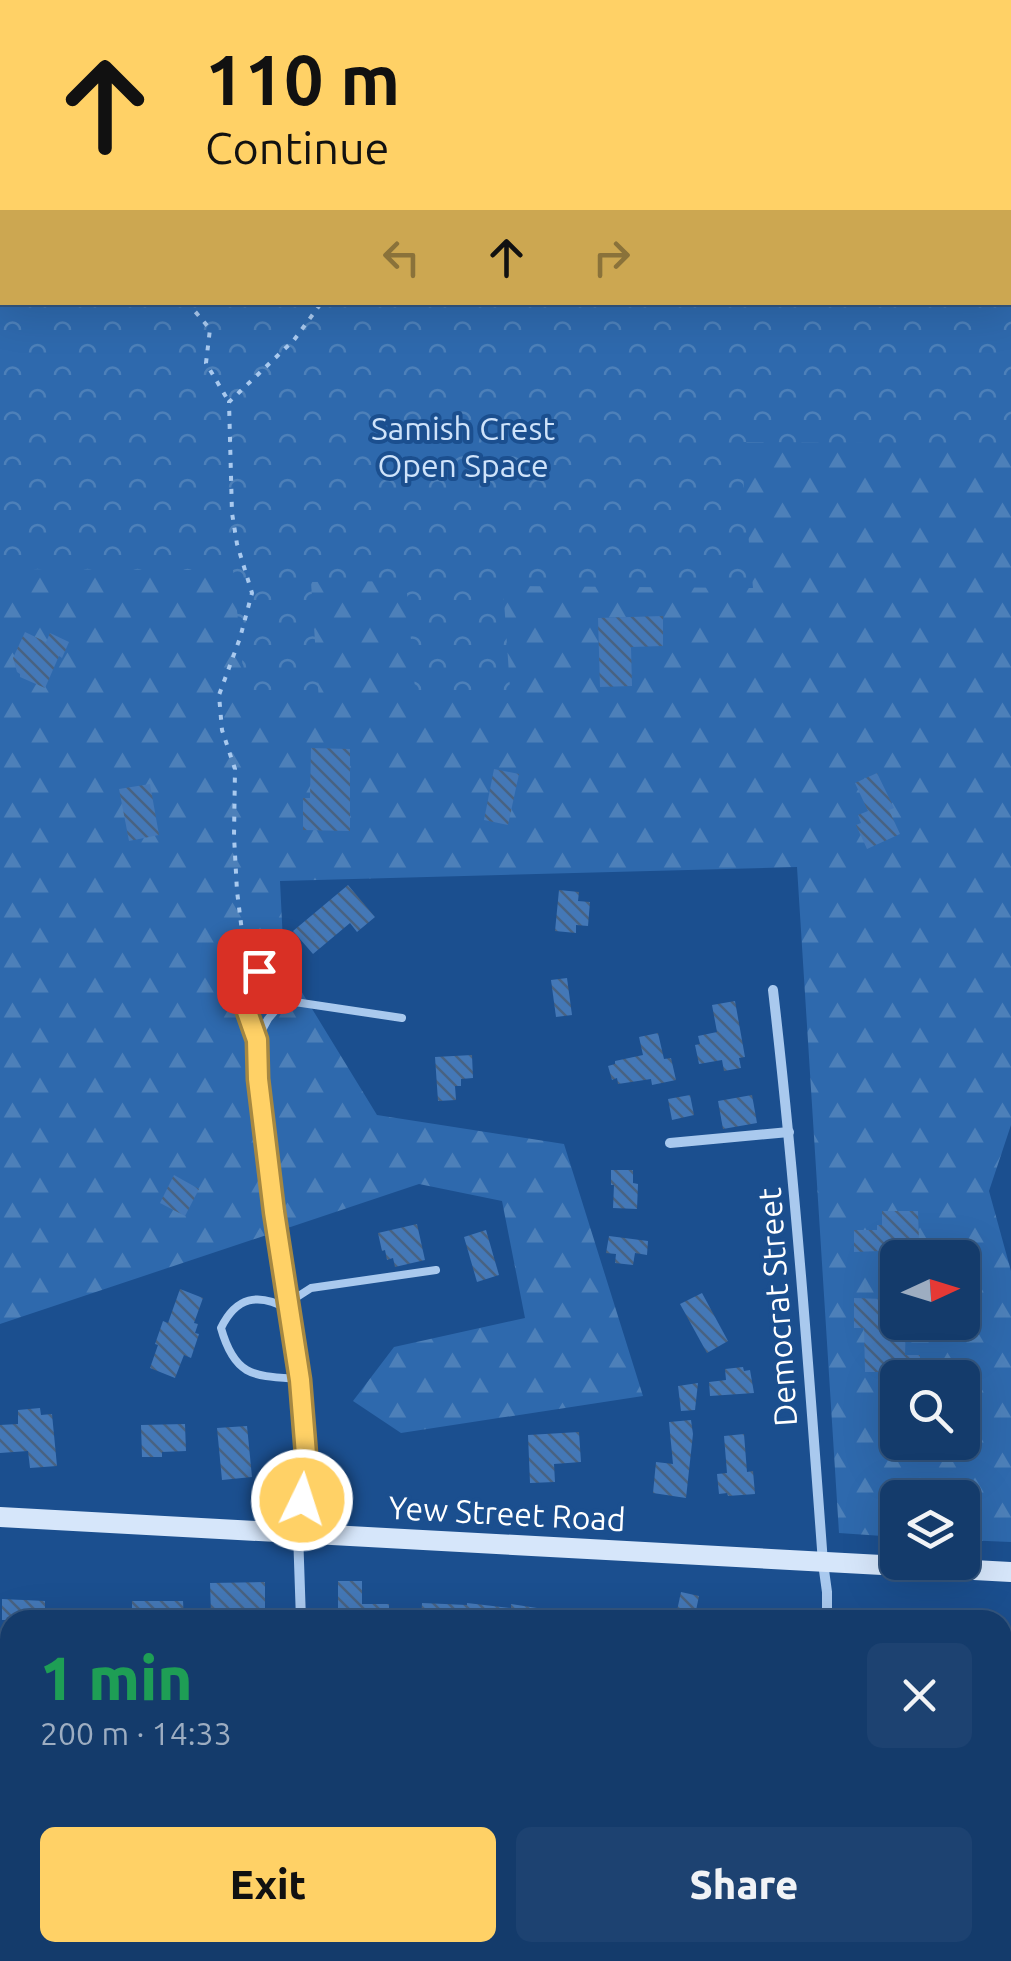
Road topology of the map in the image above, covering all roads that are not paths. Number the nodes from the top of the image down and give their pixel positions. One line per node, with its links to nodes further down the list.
1 (773, 990): 5 (street, Democrat Street)
2 (288, 1001): 3 (lane); 4 (lane); 4 (lane)
3 (402, 1018)
4 (257, 1040): 7 (lane)
5 (790, 1132): 6 (street); 13 (street, Democrat Street)
6 (670, 1143)
7 (274, 1212): 9 (street)
8 (436, 1270): 9 (lane)
9 (288, 1309): 10 (street); 10 (lane)
10 (300, 1380): 12 (street)
11 (0, 1517): 12 (street, Yew Street Road)
12 (298, 1532): 13 (street, Yew Street Road); 15 (street)
13 (823, 1563): 14 (street, Yew Street Road); 16 (street, Democrat Street)
14 (1011, 1572)
15 (301, 1610)
16 (827, 1610)

